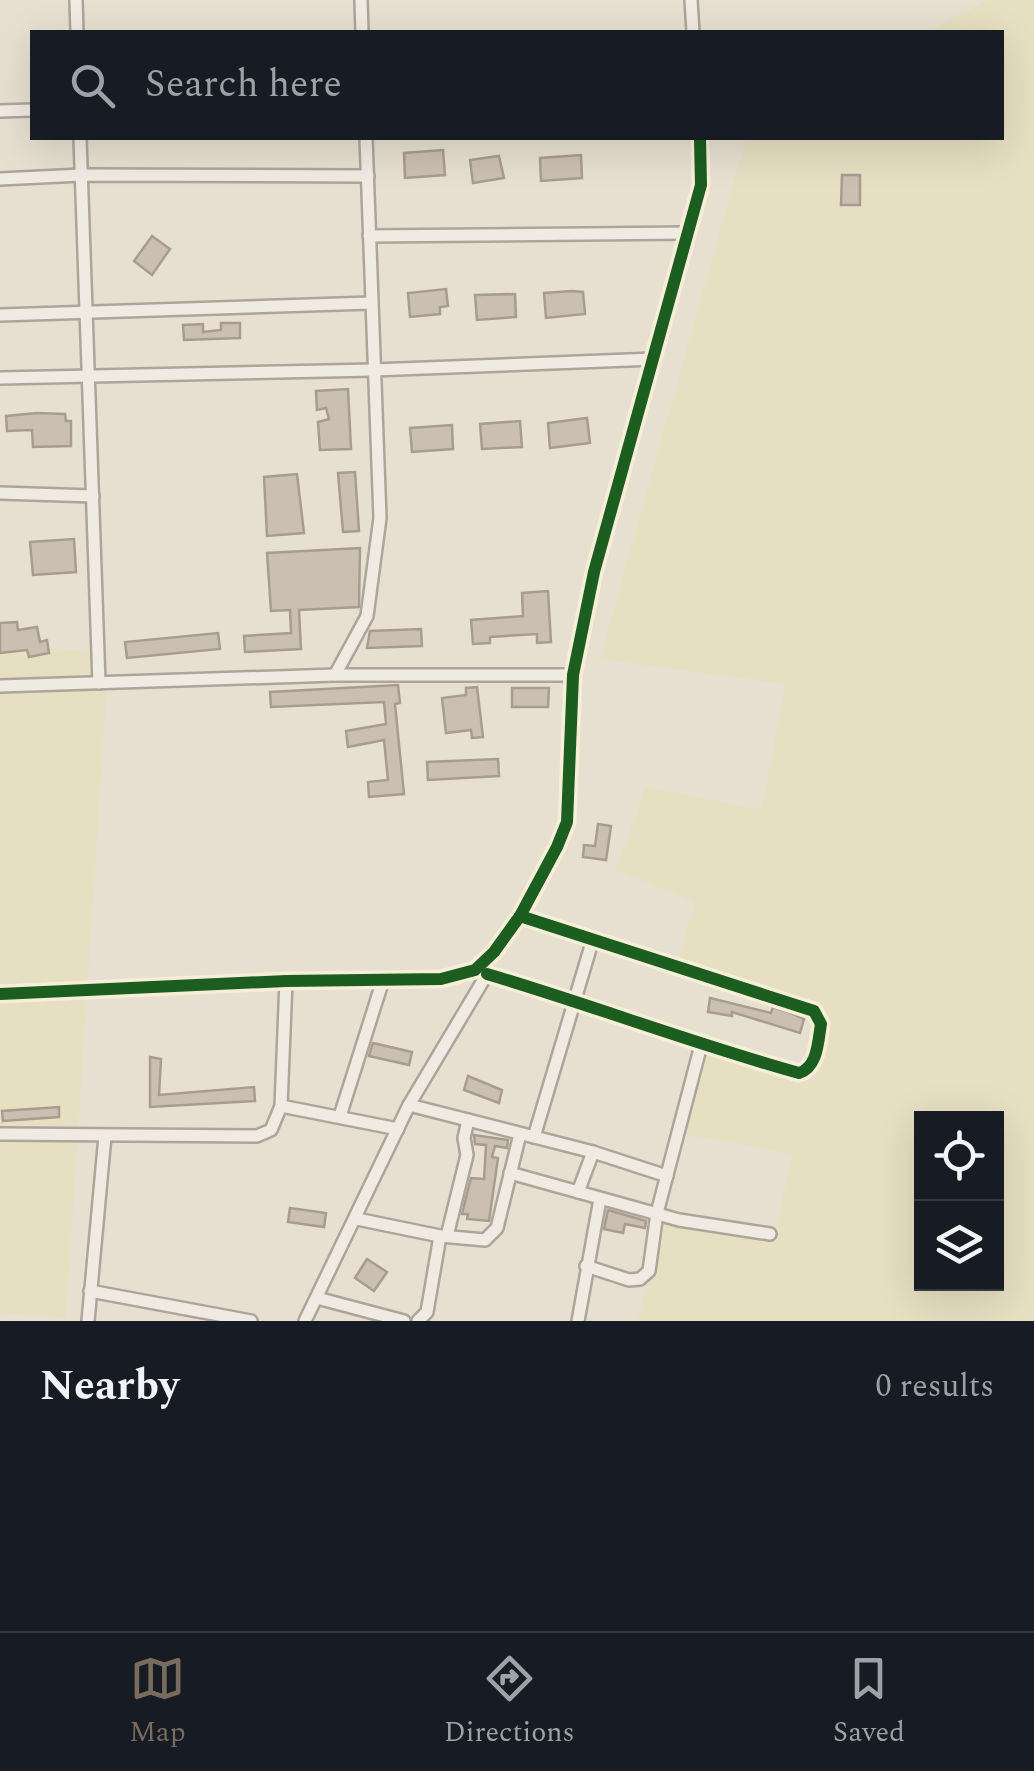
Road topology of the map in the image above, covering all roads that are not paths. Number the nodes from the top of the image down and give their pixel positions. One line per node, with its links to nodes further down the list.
1 (76, 0): 4 (street)
2 (361, 0): 5 (street)
3 (690, 0): 6 (street)
4 (77, 30)
5 (362, 30)
6 (693, 30)
7 (30, 110): 8 (street)
8 (0, 111)
9 (80, 140): 12 (street)
10 (366, 140): 13 (street)
11 (700, 140): 15 (street)
12 (82, 175): 13 (street); 14 (street); 18 (street)
13 (368, 176): 16 (street)
14 (0, 179)
15 (688, 232): 16 (street); 20 (street)
16 (369, 236): 17 (street)
17 (370, 303): 18 (street); 21 (street)
18 (86, 312): 19 (street); 22 (street)
19 (0, 315)
20 (654, 359): 21 (street); 27 (street)
21 (373, 370): 22 (street); 26 (street)
22 (88, 375): 23 (street); 25 (street)
23 (0, 378)
24 (0, 494): 25 (street)
25 (93, 496): 28 (street)
26 (335, 675): 27 (street); 28 (street)
27 (574, 675): 30 (street)
28 (100, 682): 29 (street)
29 (0, 686)
30 (520, 916): 31 (street); 32 (street)
31 (593, 939): 36 (street); 37 (street)
32 (481, 972): 33 (street); 36 (street); 38 (street)
33 (384, 980): 34 (street); 40 (street)
34 (286, 981): 35 (street); 39 (street)
35 (0, 994)
36 (574, 1000): 37 (street); 46 (street)
37 (701, 1044): 49 (street)
38 (409, 1105): 41 (street); 42 (street)
39 (281, 1106): 40 (street); 45 (street)
40 (340, 1116): 42 (street)
41 (468, 1120): 44 (street); 55 (street)
42 (398, 1129): 53 (street)
43 (0, 1134): 45 (street)
44 (520, 1134): 46 (street); 48 (street)
45 (105, 1136): 57 (street)
46 (534, 1137): 47 (street)
47 (593, 1152): 49 (street); 50 (street)
48 (510, 1172): 50 (street); 55 (street)
49 (666, 1176): 52 (street)
50 (578, 1192): 51 (street)
51 (600, 1199): 52 (street); 56 (street)
52 (658, 1214): 54 (street); 56 (street)
53 (356, 1219): 55 (street); 58 (street)
54 (770, 1234)
55 (444, 1236): 63 (street)
56 (586, 1266): 64 (street)
57 (90, 1291): 59 (street); 60 (street)
58 (318, 1298): 61 (street); 62 (street)
59 (88, 1321)
60 (251, 1321)
61 (305, 1321)
62 (404, 1321)
63 (418, 1321)
64 (578, 1321)

